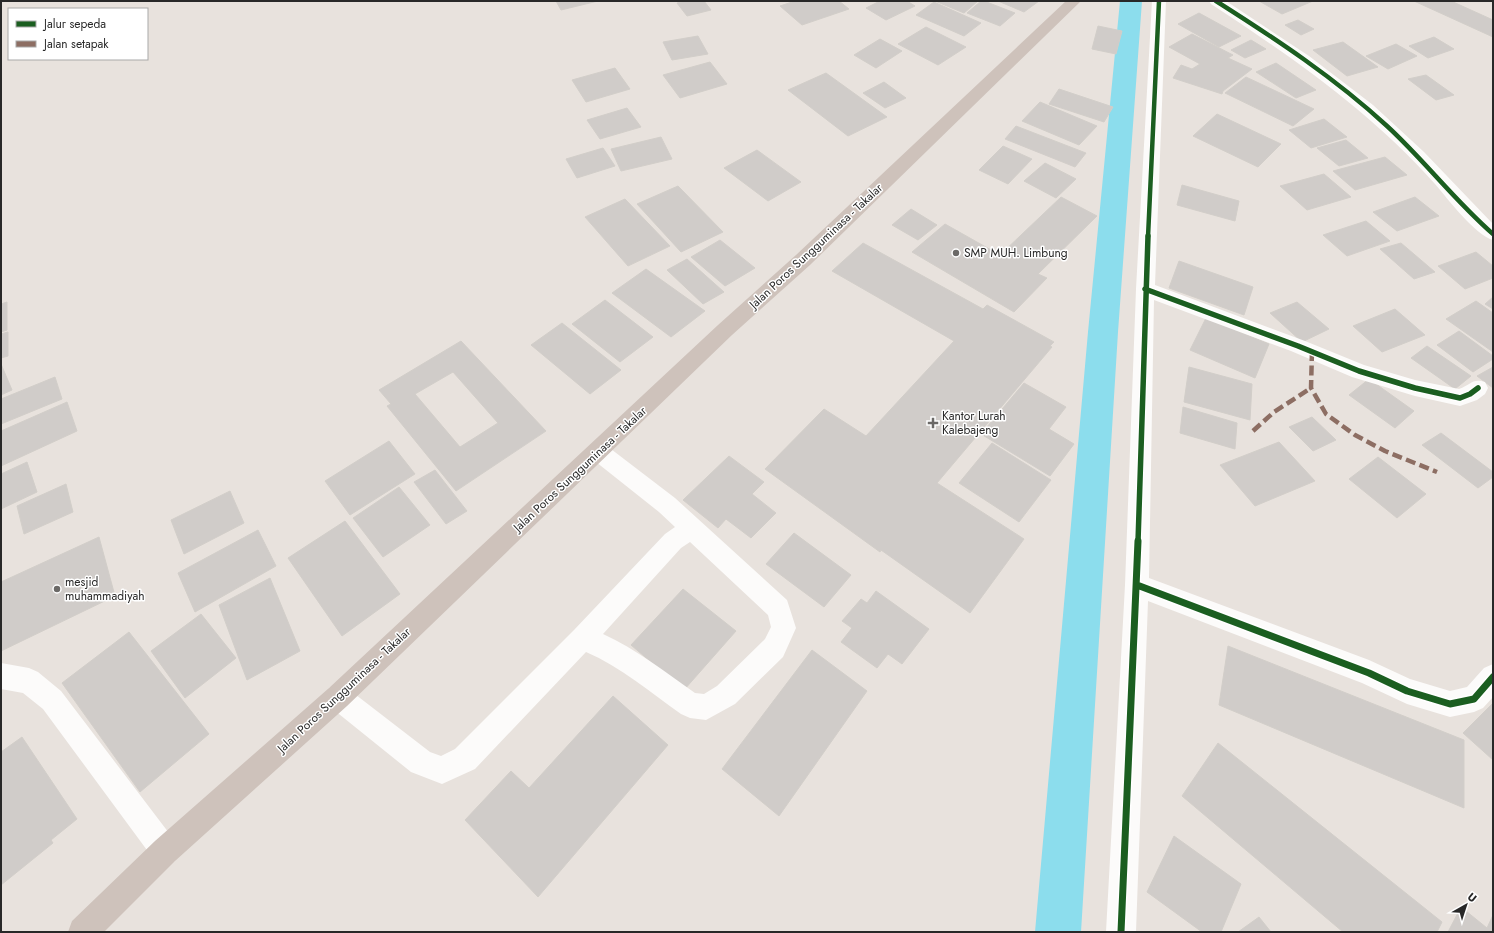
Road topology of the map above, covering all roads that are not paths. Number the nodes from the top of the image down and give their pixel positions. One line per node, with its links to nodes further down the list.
1 (1074, 1): 7 (highway, Jalan Poros Sungguminasa - Takalar)
2 (1159, 1): 5 (street)
3 (1216, 1): 4 (street)
4 (1493, 234)
5 (1145, 290): 6 (street); 9 (street)
6 (1478, 388)
7 (599, 452): 8 (street); 13 (highway, Jalan Poros Sungguminasa - Takalar)
8 (691, 528): 10 (street); 10 (street)
9 (1137, 585): 12 (street); 16 (street)
10 (583, 638): 13 (street)
11 (1, 676): 14 (street)
12 (1493, 677)
13 (338, 697): 14 (highway, Jalan Poros Sungguminasa - Takalar)
14 (165, 851): 15 (highway, Jalan Poros Sungguminasa - Takalar)
15 (83, 932)
16 (1121, 932)

